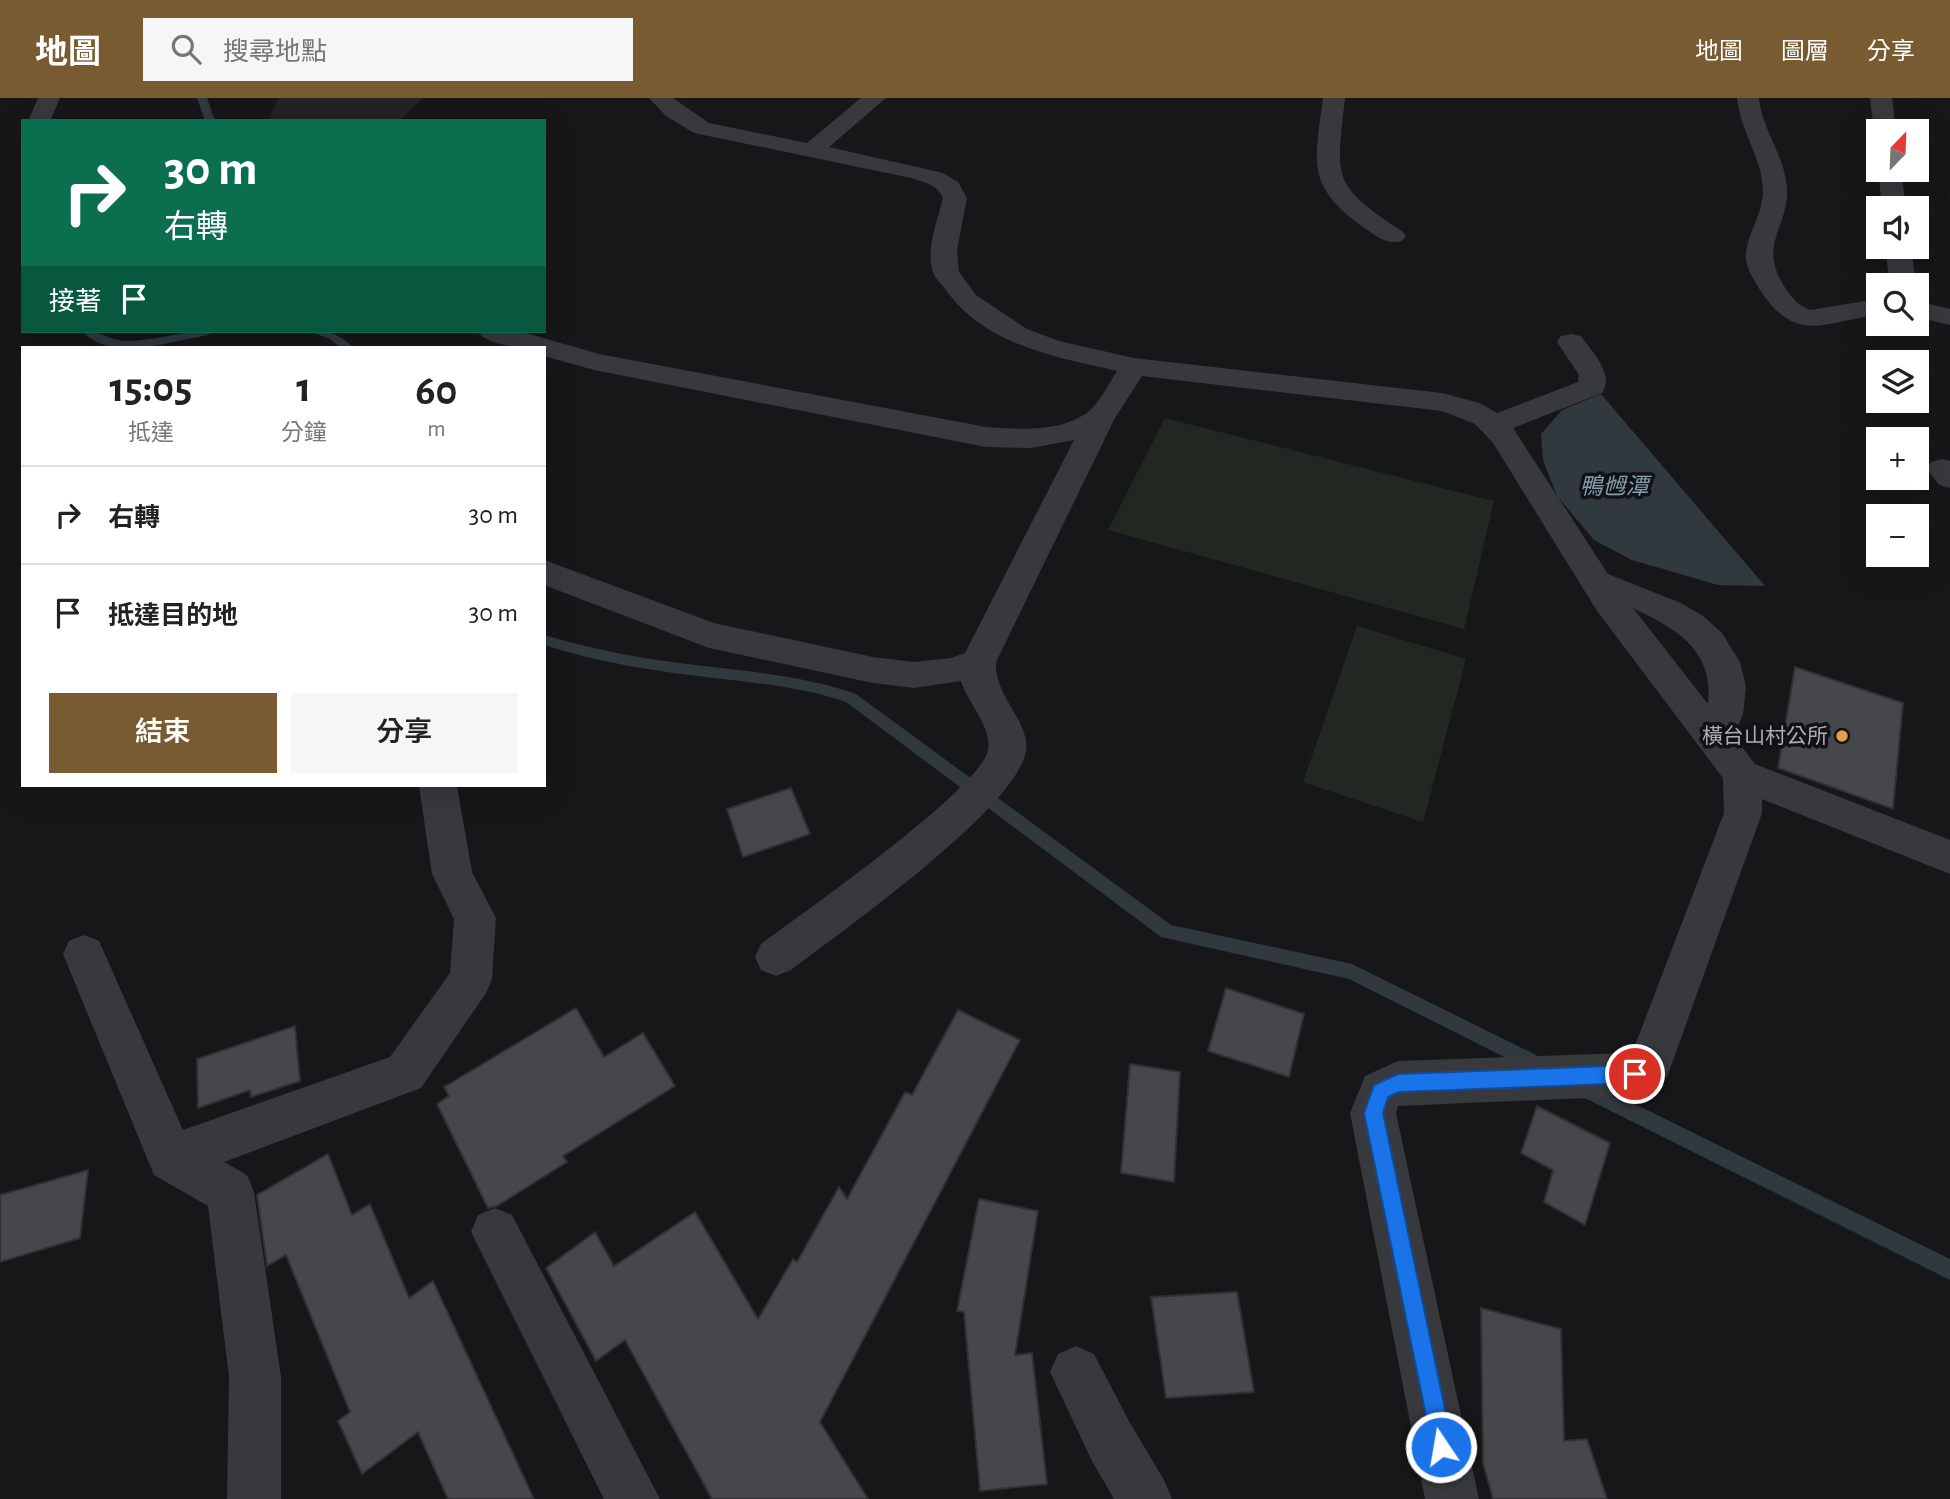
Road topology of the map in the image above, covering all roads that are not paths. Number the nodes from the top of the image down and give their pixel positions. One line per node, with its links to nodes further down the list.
1 (49, 98): 7 (street)
2 (660, 98): 9 (street)
3 (874, 98): 9 (street)
4 (1334, 98): 10 (street)
5 (1748, 98): 11 (street)
6 (1881, 98): 8 (street)
7 (39, 119)
8 (1884, 119)
9 (811, 150): 18 (street)
10 (1393, 236)
11 (1866, 307)
12 (1929, 312): 13 (street)
13 (1950, 317)
14 (498, 333): 16 (street)
15 (1571, 342): 20 (street)
16 (541, 346)
17 (546, 348): 19 (street)
18 (1134, 367): 19 (street); 20 (street)
19 (1100, 418): 23 (street)
20 (1495, 424): 22 (street)
21 (546, 573): 23 (street)
22 (1596, 582): 24 (street); 24 (street)
23 (978, 663): 29 (street)
24 (1705, 726): 25 (street)
25 (1742, 775): 27 (street); 36 (street)
26 (438, 787): 30 (street)
27 (1950, 857)
28 (84, 954): 30 (street)
29 (776, 957)
30 (171, 1158): 33 (street)
31 (495, 1232): 34 (street)
32 (1076, 1372): 35 (street)
33 (254, 1499)
34 (633, 1499)
35 (1145, 1499)
36 (1452, 1499)

